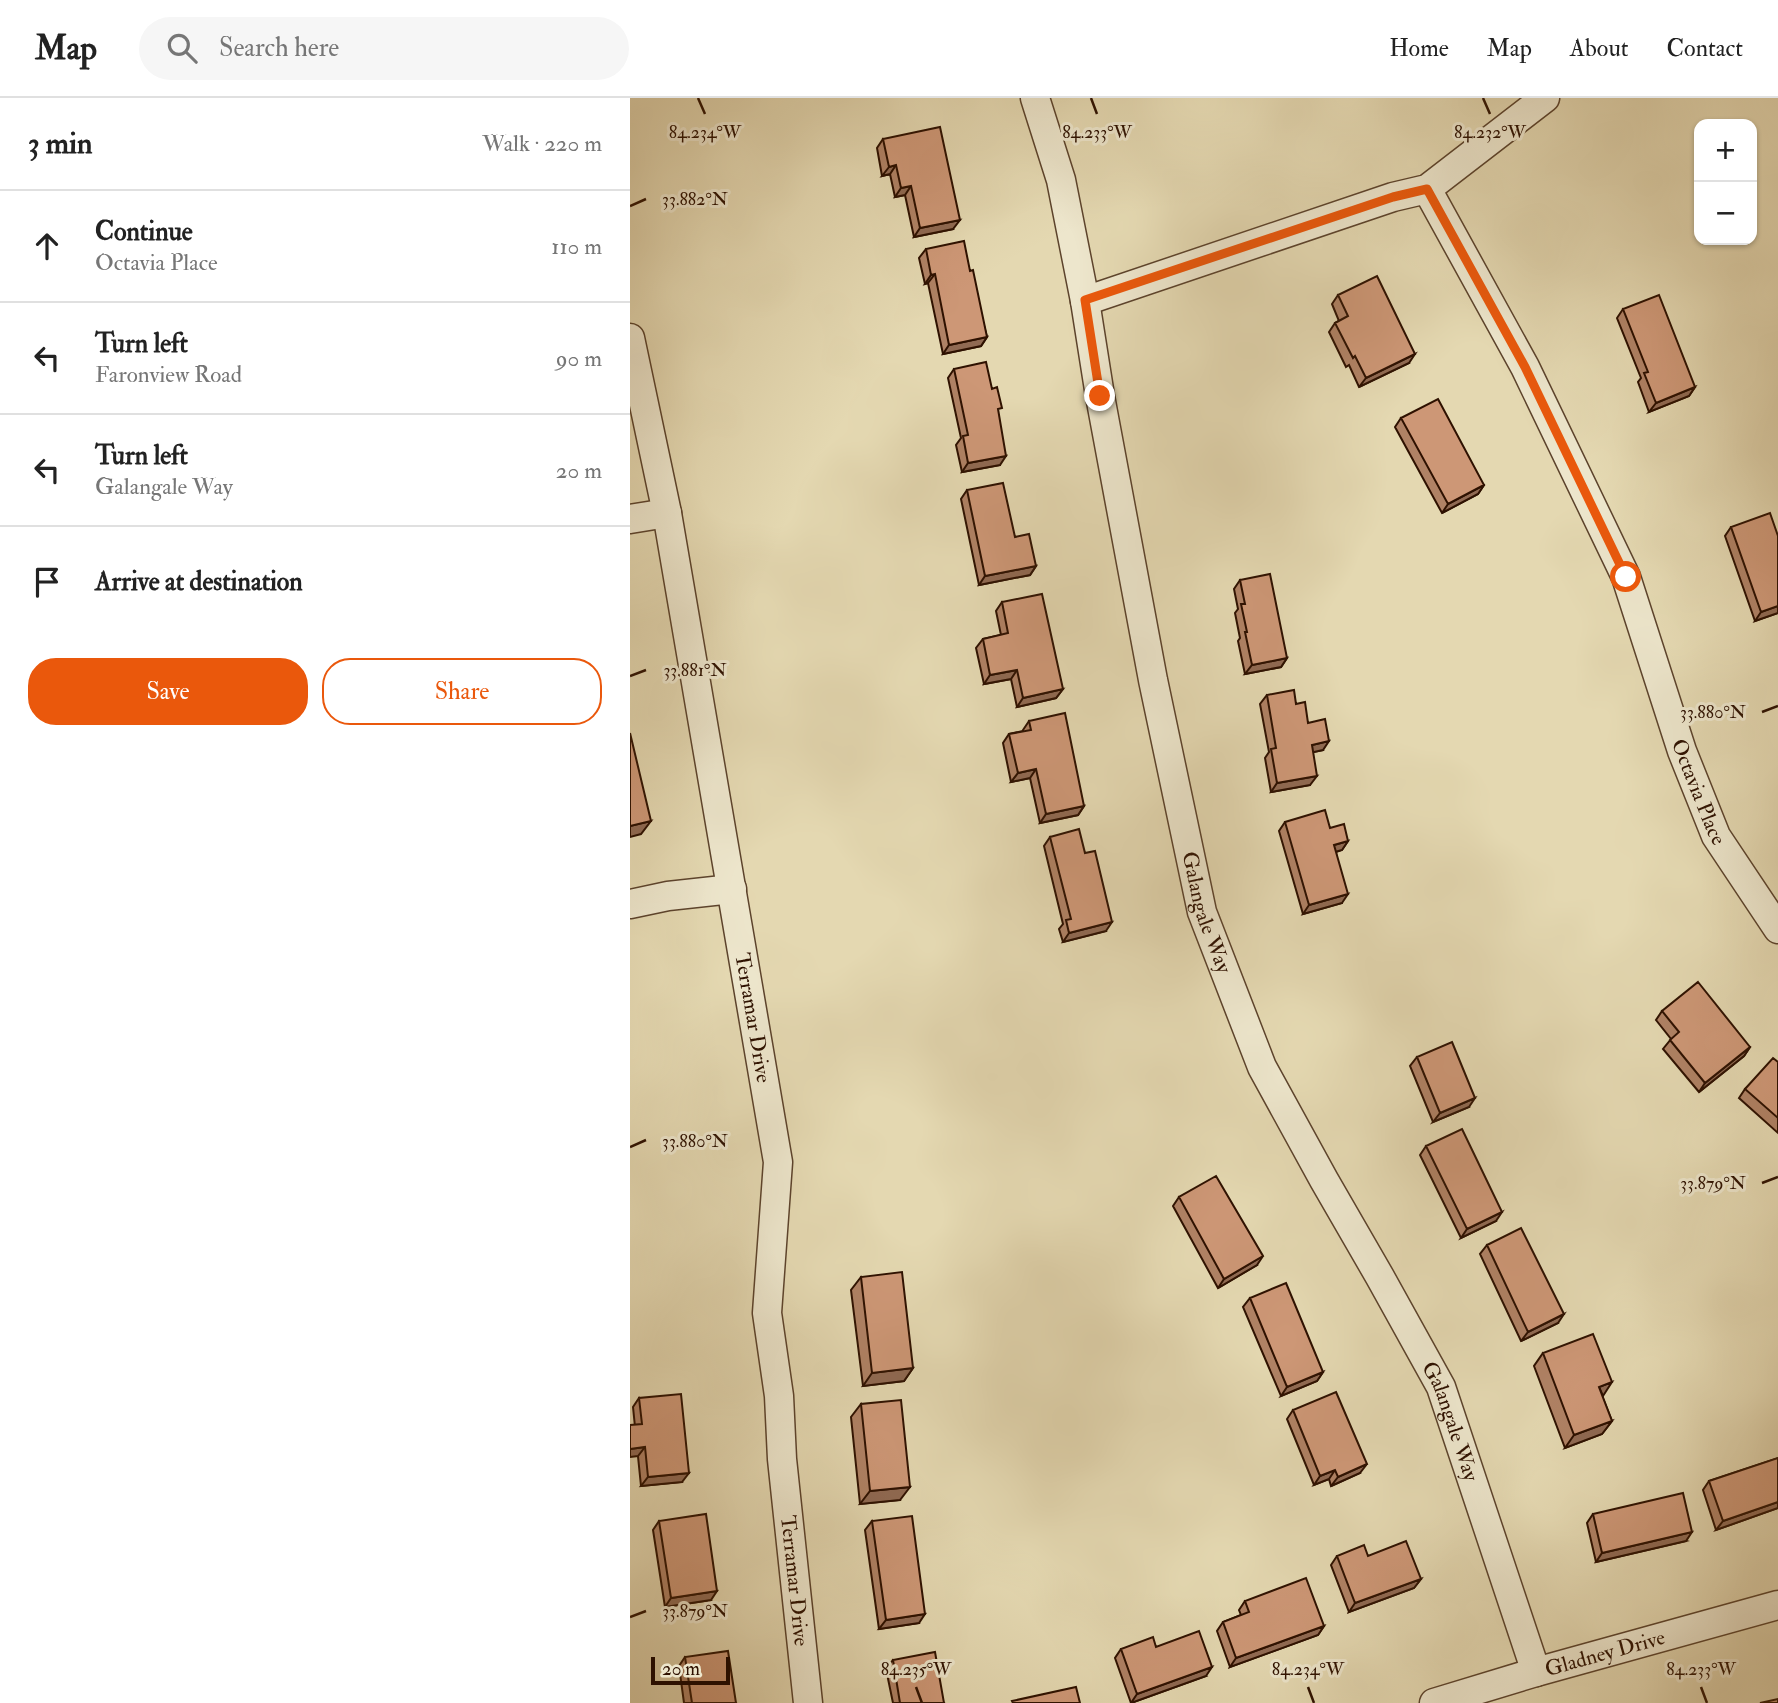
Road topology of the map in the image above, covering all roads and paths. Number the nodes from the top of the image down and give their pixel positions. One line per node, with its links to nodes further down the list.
1 (1035, 98): 4 (street, Galangale Way)
2 (1545, 98): 3 (street)
3 (1427, 189): 4 (street); 10 (street, Octavia Place)
4 (1085, 300): 12 (street, Galangale Way)
5 (630, 338): 6 (street, Terramar Drive)
6 (667, 513): 7 (street); 8 (street, Terramar Drive)
7 (630, 519)
8 (732, 889): 9 (street); 13 (street, Terramar Drive)
9 (630, 904)
10 (1778, 929)
11 (1778, 1605): 12 (street, Gladney Drive)
12 (1536, 1672): 14 (street, Gladney Drive)
13 (808, 1703)
14 (1434, 1703)

